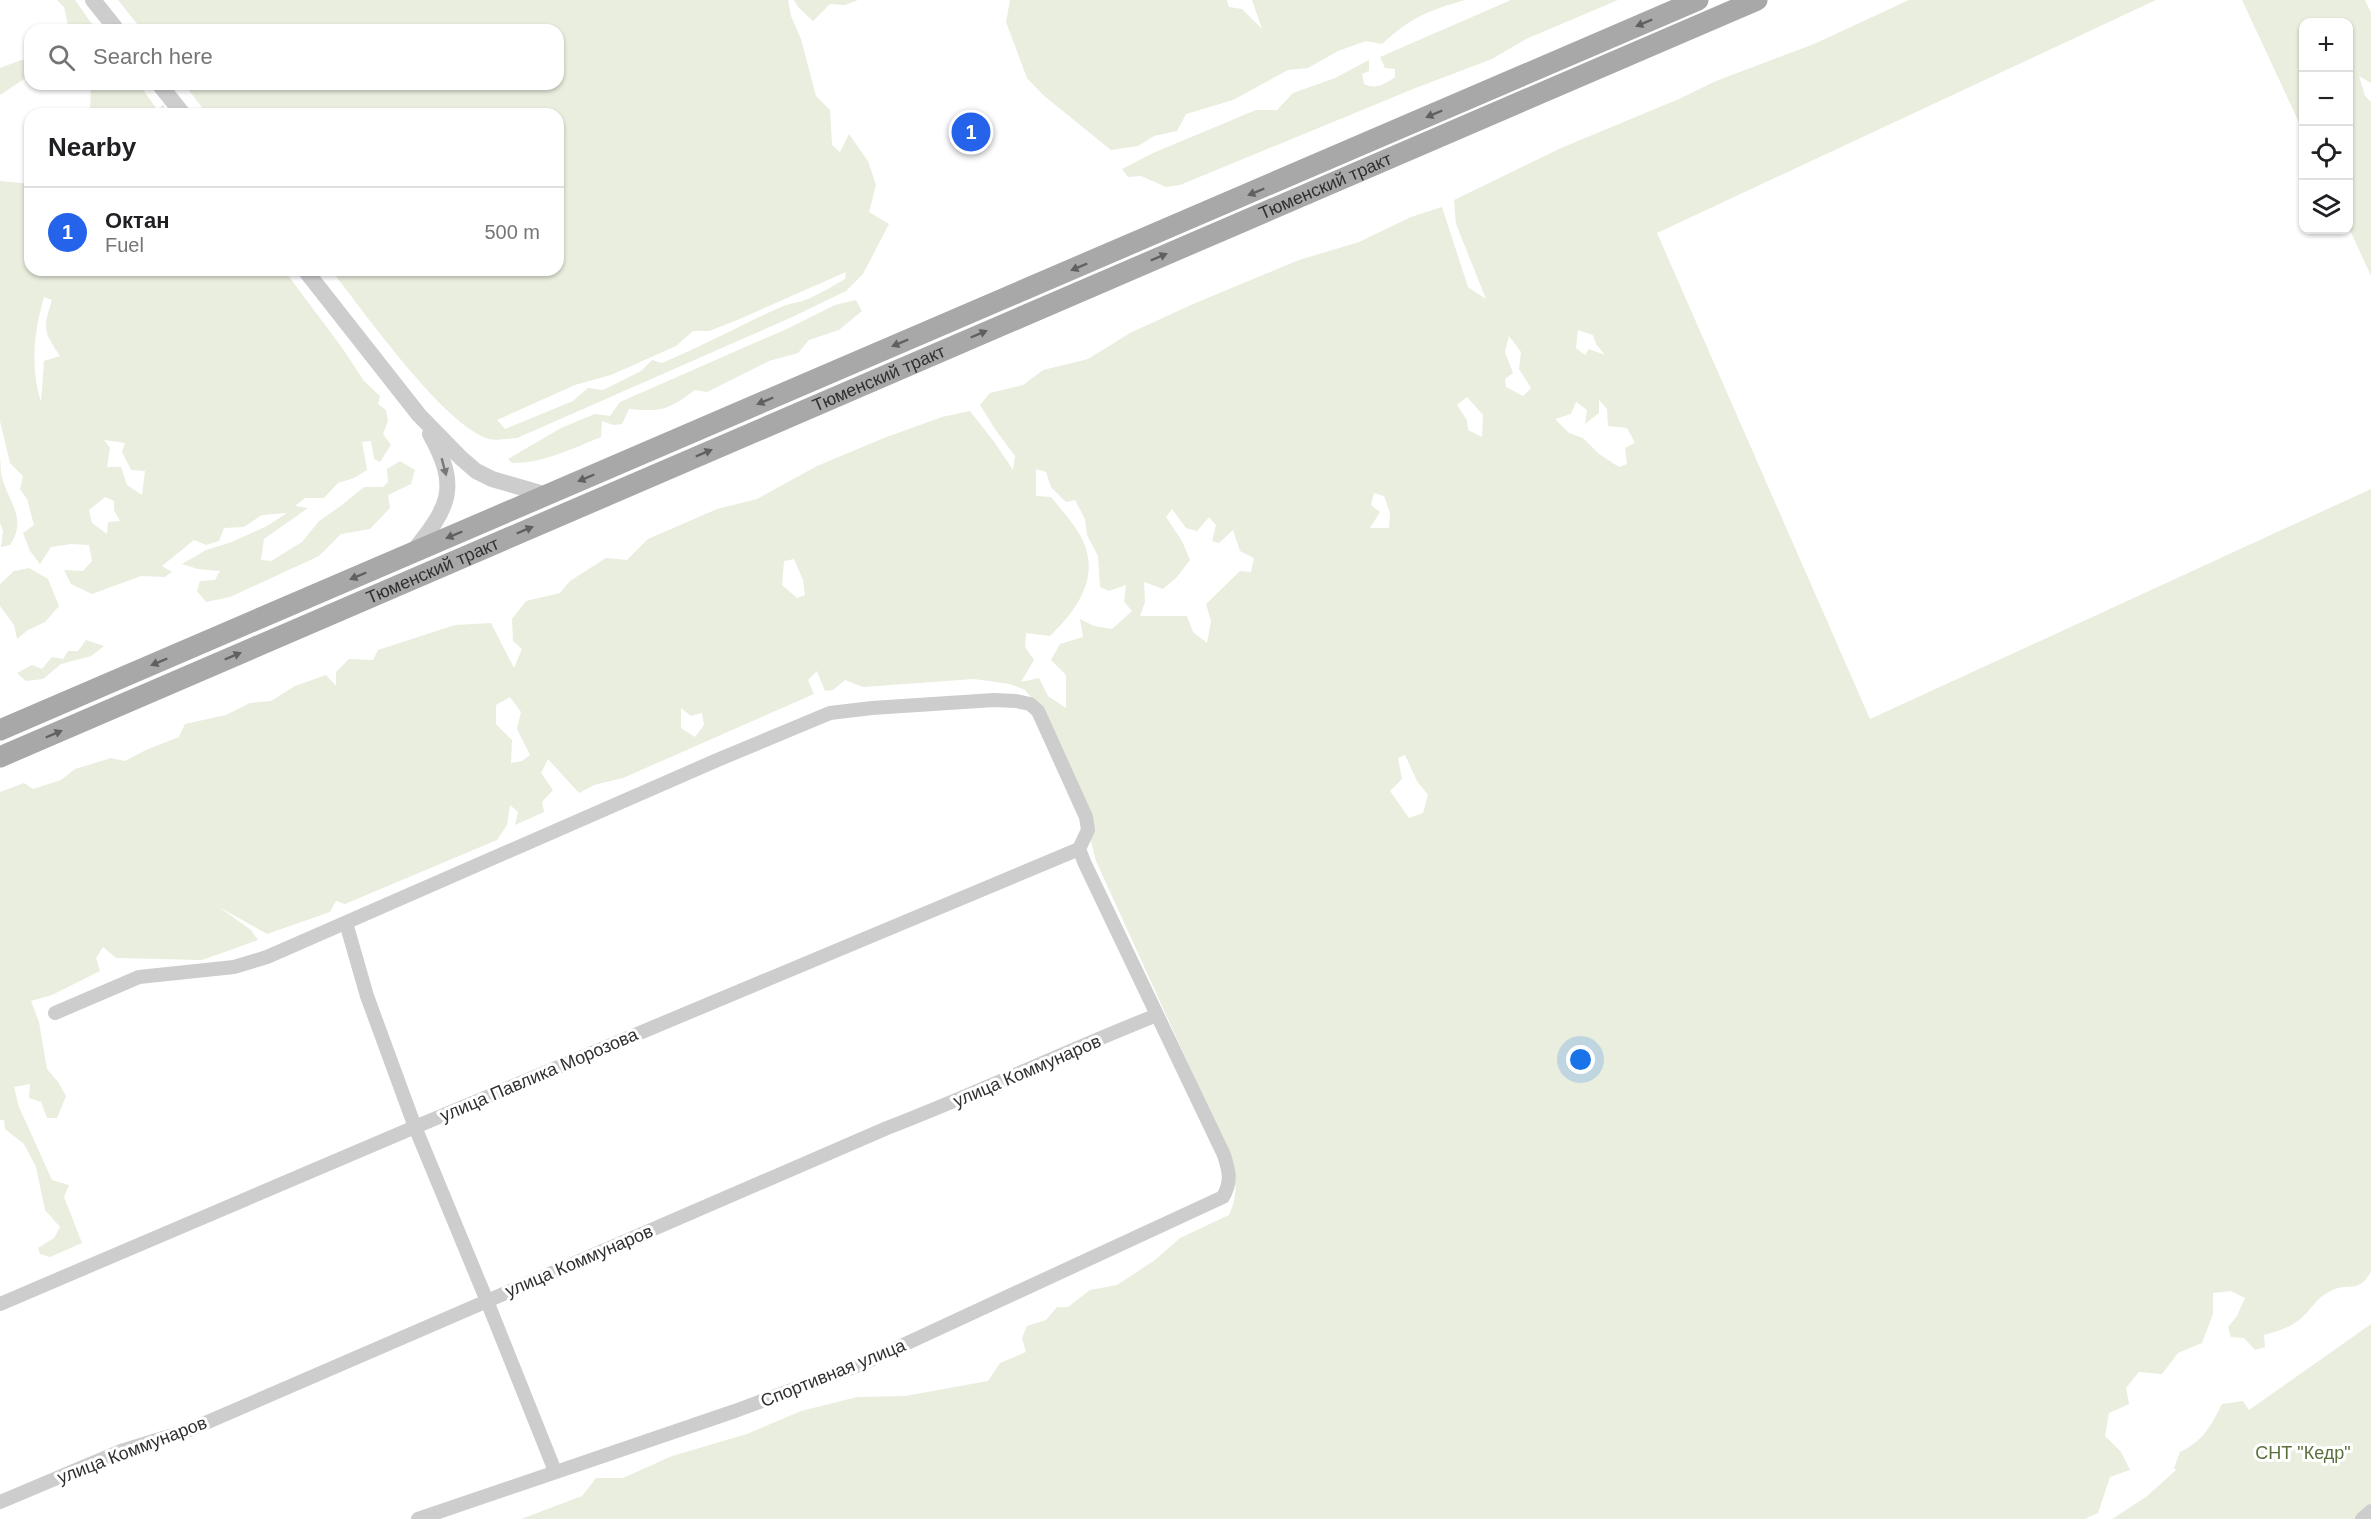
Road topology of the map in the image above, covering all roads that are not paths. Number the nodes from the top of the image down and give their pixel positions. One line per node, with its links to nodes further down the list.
1 (93, 0): 4 (street)
2 (1698, 0): 9 (main road, Тюменский тракт, one-way to 9)
3 (1757, 0): 12 (main road, Тюменский тракт, one-way to 3)
4 (112, 24)
5 (164, 90): 6 (street)
6 (178, 108)
7 (310, 276): 8 (street)
8 (419, 415): 9 (street); 10 (street, one-way to 10)
9 (547, 495): 10 (main road, Тюменский тракт, one-way to 10)
10 (412, 553): 11 (main road, Тюменский тракт, one-way to 11)
11 (0, 730)
12 (0, 757)
13 (1079, 849): 14 (street); 16 (street); 17 (street, улица Павлика Морозова)
14 (346, 923): 15 (street); 17 (street)
15 (55, 1012)
16 (1157, 1015): 18 (street, улица Коммунаров); 20 (street, Спортивная улица)
17 (414, 1127): 18 (street); 19 (street, улица Павлика Морозова)
18 (487, 1301): 20 (street); 21 (street, улица Коммунаров)
19 (0, 1304)
20 (555, 1471): 23 (street, Спортивная улица)
21 (0, 1502)
22 (2371, 1511): 24 (street)
23 (418, 1519)
24 (2362, 1519)

